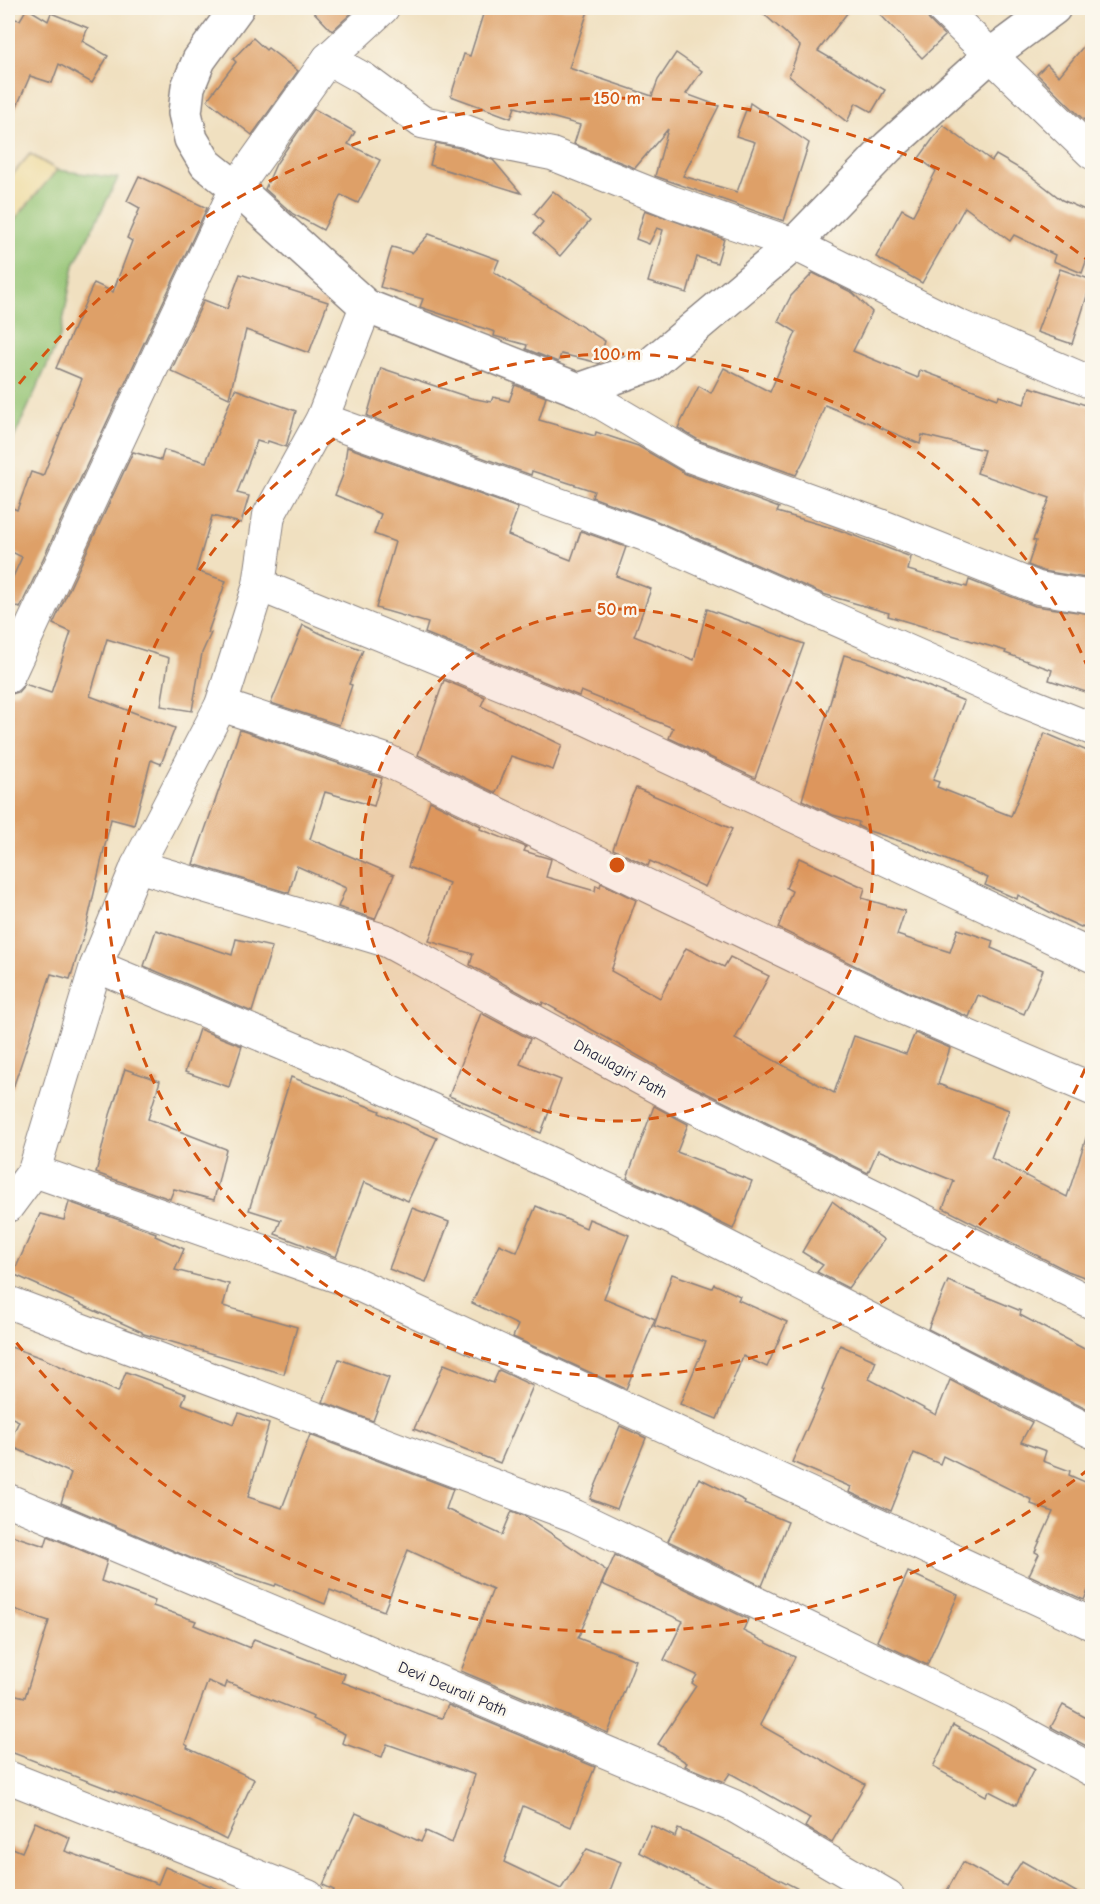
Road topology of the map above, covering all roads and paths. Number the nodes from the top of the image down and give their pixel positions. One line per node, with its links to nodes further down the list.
1 (237, 8): 8 (street)
2 (383, 8): 6 (street)
3 (942, 8): 5 (street)
4 (1054, 8): 5 (street)
5 (992, 54): 7 (street); 9 (street)
6 (328, 59): 8 (street); 9 (street)
7 (1092, 153)
8 (236, 188): 10 (street); 16 (street)
9 (794, 244): 11 (street); 12 (street)
10 (366, 306): 12 (street); 13 (street)
11 (1092, 383)
12 (579, 390): 15 (street)
13 (322, 419): 14 (street); 18 (street)
14 (259, 585): 17 (street); 20 (street)
15 (1092, 597)
16 (8, 677)
17 (221, 705): 19 (street); 22 (street)
18 (1092, 729)
19 (137, 866): 21 (street); 26 (street, Dhaulagiri Path)
20 (1092, 956)
21 (96, 966): 23 (street); 27 (street)
22 (1092, 1089)
23 (34, 1171): 24 (street); 29 (street)
24 (8, 1206)
25 (8, 1302): 30 (street)
26 (1092, 1303)
27 (1092, 1432)
28 (8, 1500): 33 (street, Devi Deurali Path)
29 (1092, 1624)
30 (1092, 1770)
31 (8, 1778): 32 (street)
32 (308, 1896)
33 (888, 1896)

